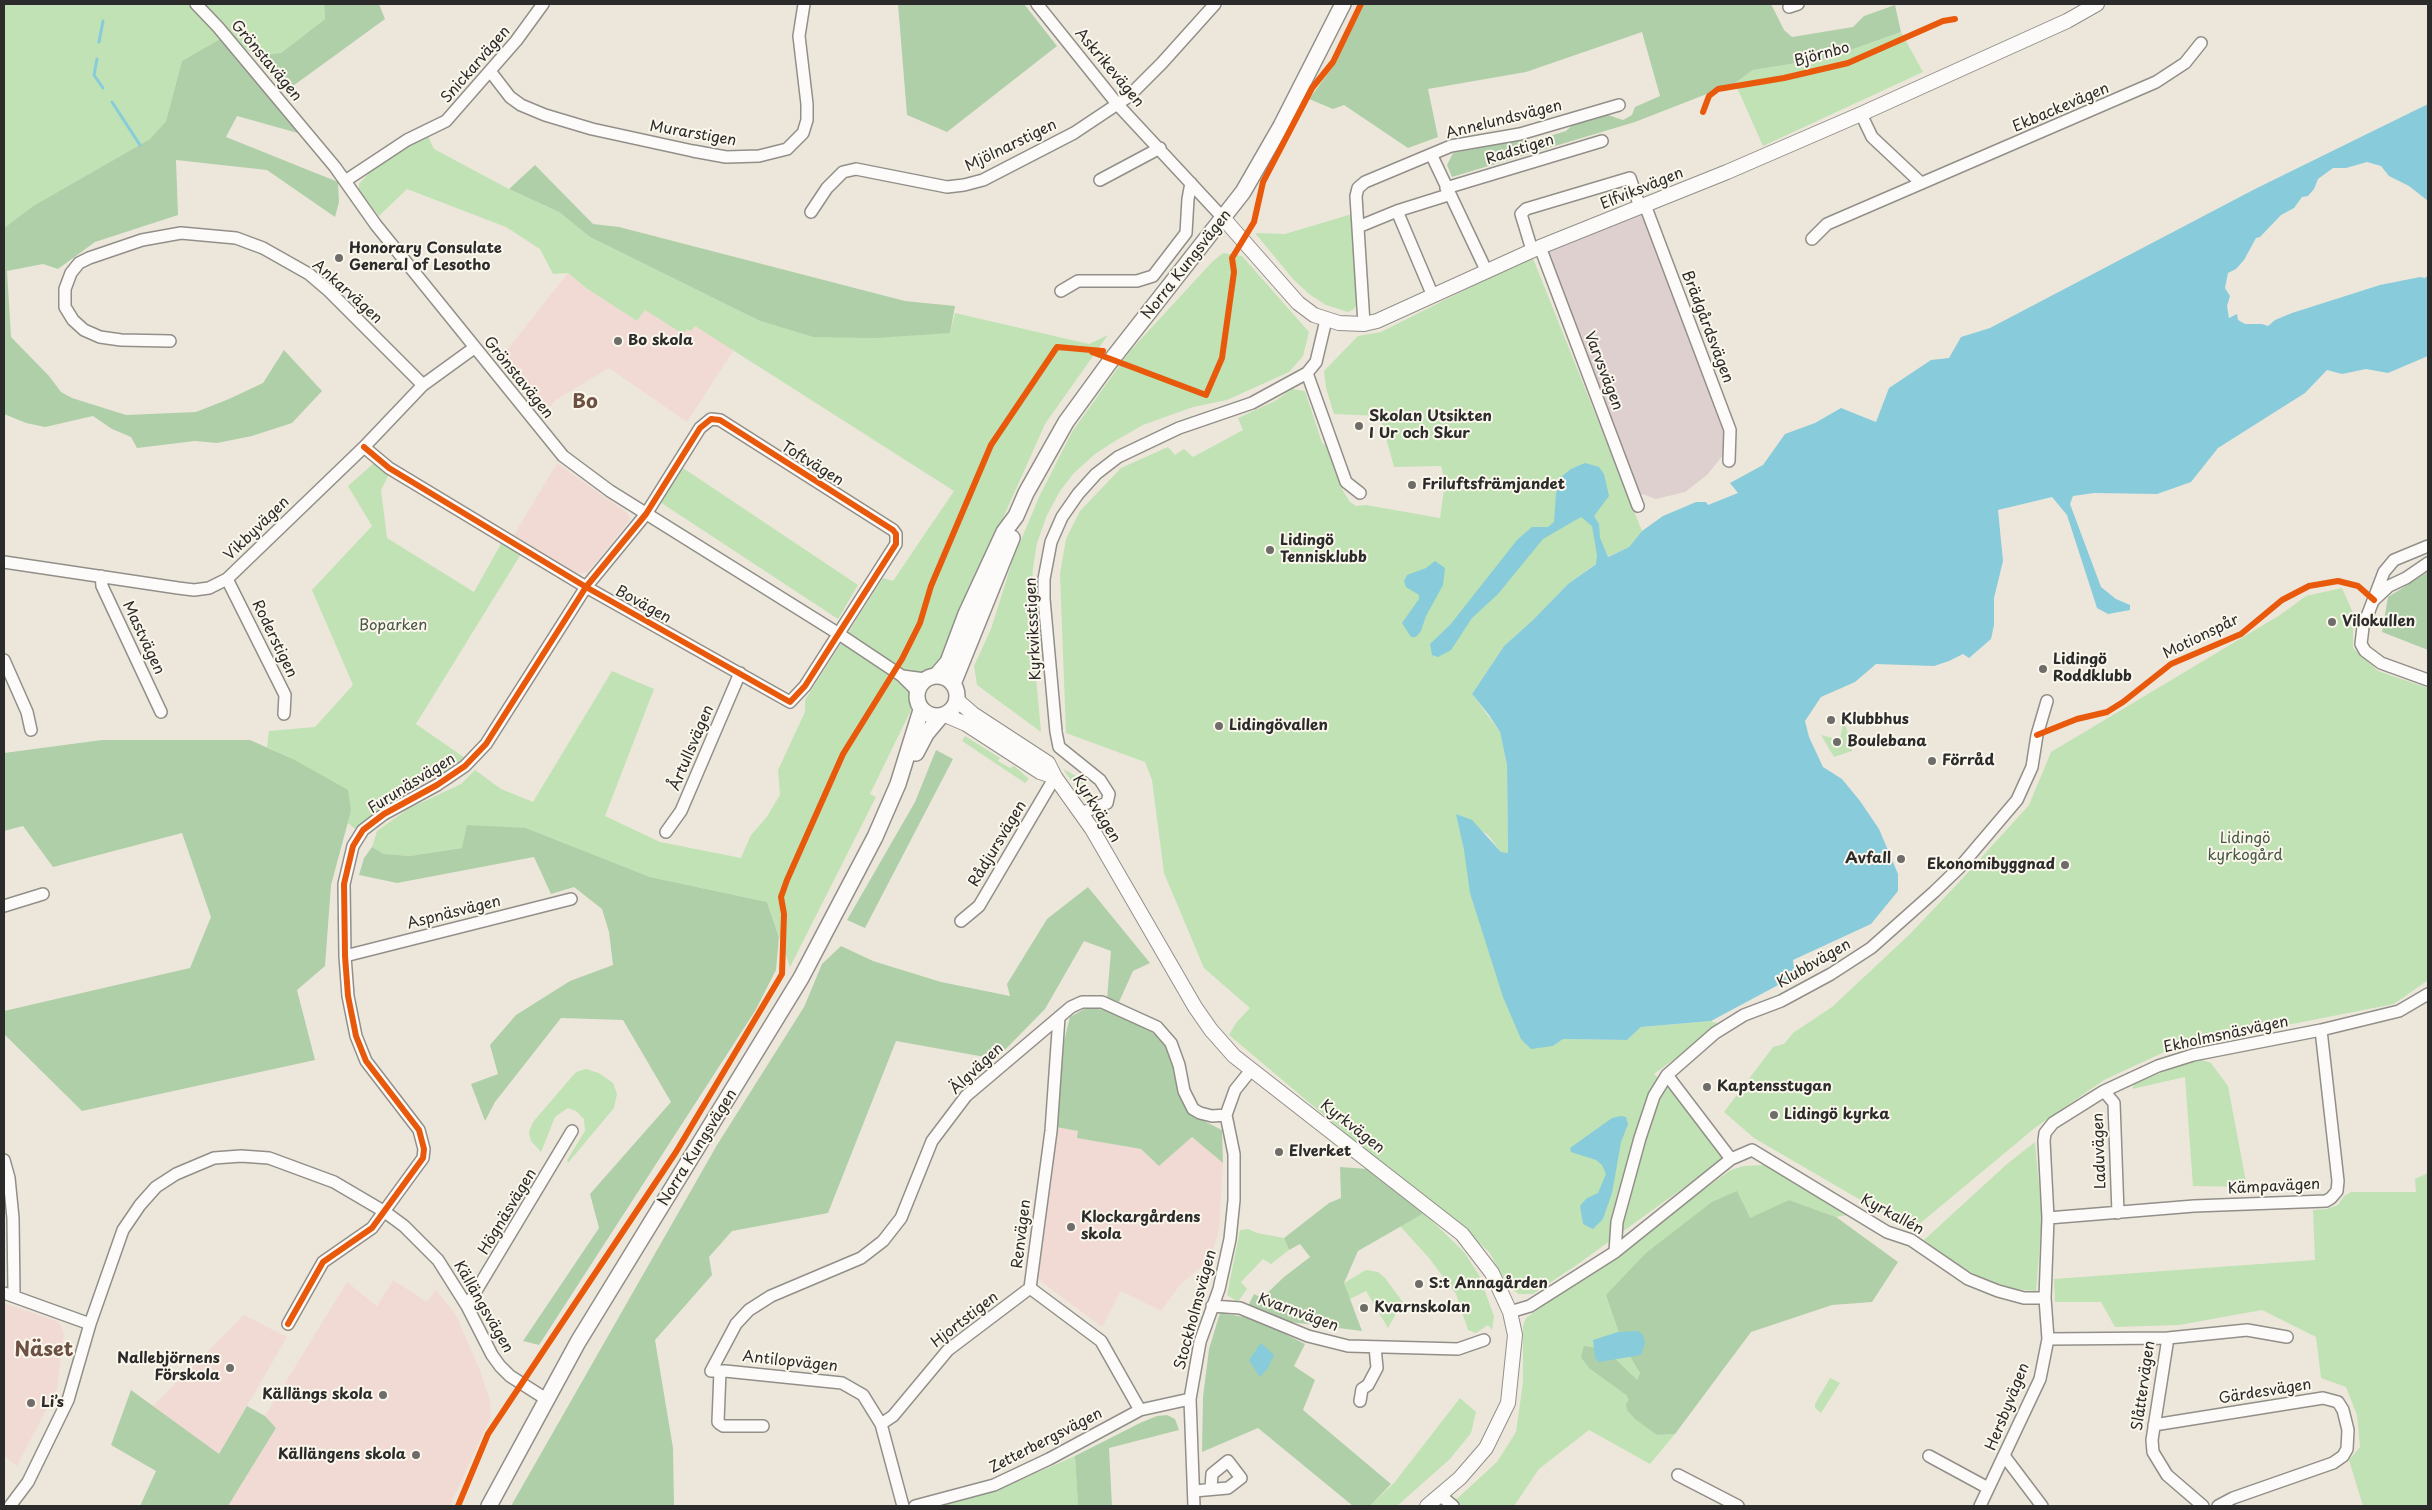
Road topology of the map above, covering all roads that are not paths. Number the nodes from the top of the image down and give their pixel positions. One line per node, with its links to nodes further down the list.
1 (196, 4): 17 (street, Grönstavägen)
2 (543, 4): 9 (street, Snickarvägen)
3 (804, 4): 9 (street, Murarstigen)
4 (1036, 4): 10 (street, Askrikevägen)
5 (1215, 4): 10 (street, Mjölnarstigen)
6 (1343, 4): 24 (main road, Norra Kungsvägen)
7 (2097, 4): 12 (street, Elfviksvägen)
8 (2201, 43): 19 (street, Ekbackevägen)
9 (490, 71): 17 (street, Snickarvägen)
10 (1118, 105): 14 (street, Askrikevägen); 23 (street, Mjölnarstigen)
11 (1619, 106): 15 (street, Annelundsvägen)
12 (1862, 114): 19 (street); 21 (street, Elfviksvägen)
13 (1602, 141): 20 (street, Radstigen)
14 (1160, 148): 16 (street); 18 (street, Askrikevägen)
15 (1432, 156): 20 (street, Annelundsvägen); 25 (street)
16 (1100, 180)
17 (345, 181): 34 (street, Grönstavägen)
18 (1191, 183): 24 (street, Askrikevägen); 29 (street)
19 (1921, 183): 26 (street, Ekbackevägen)
20 (1447, 192): 22 (street, Radstigen); 28 (street, Annelundsvägen)
21 (1643, 206): 27 (street, Elfviksvägen); 27 (street, Brädgårdsvägen); 38 (street, Brädgårdsvägen)
22 (1397, 211): 25 (street, Radstigen); 30 (street)
23 (811, 212)
24 (1224, 219): 31 (street, Elfviksvägen); 42 (main road, Norra Kungsvägen)
25 (1358, 227): 32 (street)
26 (1812, 239)
27 (1536, 248): 28 (street, Elfviksvägen); 40 (street, Varvsvägen)
28 (1486, 270): 30 (street, Elfviksvägen)
29 (1061, 291)
30 (1433, 296): 32 (street, Elfviksvägen)
31 (1326, 320): 32 (street, Elfviksvägen); 35 (street)
32 (1364, 324)
33 (170, 341): 36 (street, Ankarvägen)
34 (474, 348): 36 (street, Vikbyvägen); 41 (street, Grönstavägen)
35 (1307, 373): 39 (street); 65 (street, Kyrkviksstigen)
36 (423, 385): 37 (street, Vikbyvägen)
37 (364, 447): 47 (street, Vikbyvägen); 48 (street, Bovägen)
38 (1729, 461)
39 (1360, 493)
40 (1638, 506)
41 (646, 514): 48 (street, Furunäsvägen); 50 (street, Grönstavägen); 50 (street, Toftvägen)
42 (1016, 516): 54 (main road, Norra Kungsvägen); 55 (main road, Norra Kungsvägen)
43 (2428, 546): 49 (street)
44 (4, 562): 46 (street, Vikbyvägen)
45 (2428, 563): 49 (street)
46 (101, 576): 47 (street, Vikbyvägen); 59 (street, Mastvägen)
47 (227, 579): 60 (street, Roderstigen)
48 (586, 588): 52 (street, Bovägen); 71 (street, Furunäsvägen)
49 (2374, 600): 53 (street)
50 (839, 634): 52 (street, Bovägen); 54 (street, Grönstavägen)
51 (4, 660): 62 (street)
52 (740, 673): 66 (street, Årtullsvägen)
53 (2428, 680)
54 (926, 682): 55 (main road); 58 (main road)
55 (953, 684): 56 (main road)
56 (957, 700): 61 (main road); 63 (street, Kyrkvägen)
57 (2047, 701): 76 (street, Klubbvägen)
58 (922, 710): 61 (main road); 64 (main road, Norra Kungsvägen)
59 (161, 712)
60 (284, 714)
61 (943, 715): 63 (street, Kyrkvägen); 64 (main road, Norra Kungsvägen)
62 (31, 730)
63 (1055, 776): 65 (street, Kyrkvägen); 70 (street, Rådjursvägen)
64 (898, 784): 101 (main road, Norra Kungsvägen)
65 (1081, 813): 75 (street, Kyrkvägen)
66 (666, 832)
67 (44, 894): 69 (street)
68 (571, 898): 71 (street, Aspnäsvägen)
69 (4, 906)
70 (961, 921)
71 (345, 956): 82 (street, Furunäsvägen)
72 (2428, 994): 74 (street, Ekholmsnäsvägen)
73 (1060, 1017): 78 (street, Älgvägen); 87 (street, Renvägen); 100 (street, Älgvägen)
74 (2320, 1030): 77 (street, Ekholmsnäsvägen); 83 (street, Kämpavägen)
75 (1251, 1070): 78 (street, Stockholmsvägen); 92 (street, Kyrkvägen)
76 (1668, 1074): 80 (street); 85 (street, Klubbvägen)
77 (2104, 1091): 83 (street, Laduvägen); 84 (street, Ekholmsnäsvägen)
78 (1226, 1115): 91 (street, Stockholmsvägen)
79 (572, 1131): 90 (street, Högnäsvägen)
80 (1731, 1159): 85 (street, Kyrkallén); 89 (street, Kyrkallén)
81 (4, 1160): 88 (street)
82 (385, 1212): 90 (street, Källängsvägen); 93 (street, Källängsvägen); 94 (street, Furunäsvägen)
83 (2118, 1213): 84 (street, Kämpavägen)
84 (2048, 1218): 86 (street, Ekholmsnäsvägen)
85 (1615, 1252): 92 (street, Kyrkallén)
86 (2045, 1286): 89 (street, Hersbyvägen)
87 (1030, 1288): 104 (street, Renvägen); 105 (street, Hjortstigen)
88 (9, 1294): 93 (street)
89 (2045, 1298): 97 (street, Hersbyvägen)
90 (467, 1306): 101 (street, Källängsvägen)
91 (1212, 1306): 99 (street, Kvarnvägen); 102 (street, Stockholmsvägen)
92 (1510, 1312): 114 (street, Kyrkvägen)
93 (90, 1324): 115 (street, Källängsvägen)
94 (288, 1324)
95 (2287, 1337): 96 (street)
96 (2168, 1338): 97 (street, Slåttervägen); 106 (street, Slåttervägen)
97 (2048, 1339): 109 (street, Hersbyvägen)
98 (1484, 1340): 99 (street, Kvarnvägen)
99 (1375, 1347): 103 (street)
100 (715, 1371): 105 (street, Antilopvägen); 107 (street)
101 (546, 1399): 116 (main road, Norra Kungsvägen)
102 (1190, 1399): 104 (street, Zetterbergsvägen); 113 (street, Stockholmsvägen)
103 (1360, 1401)
104 (1140, 1410): 118 (street, Zetterbergsvägen)
105 (881, 1424): 117 (street, Antilopvägen)
106 (2154, 1424): 125 (street, Slåttervägen); 126 (street, Gärdesvägen)
107 (763, 1426)
108 (1929, 1456): 112 (street)
109 (2005, 1457): 112 (street, Hersbyvägen); 124 (street)
110 (1678, 1475): 122 (street)
111 (1211, 1488): 113 (street)
112 (1988, 1488): 123 (street, Hersbyvägen)
113 (1194, 1491): 119 (street, Stockholmsvägen)
114 (1441, 1496): 120 (street, Kyrkvägen); 121 (street)
115 (10, 1506)
116 (489, 1506)
117 (903, 1506)
118 (915, 1506)
119 (1194, 1506)
120 (1427, 1506)
121 (1453, 1506)
122 (1738, 1506)
123 (1980, 1506)
124 (2042, 1506)
125 (2203, 1506)
126 (2218, 1506)

